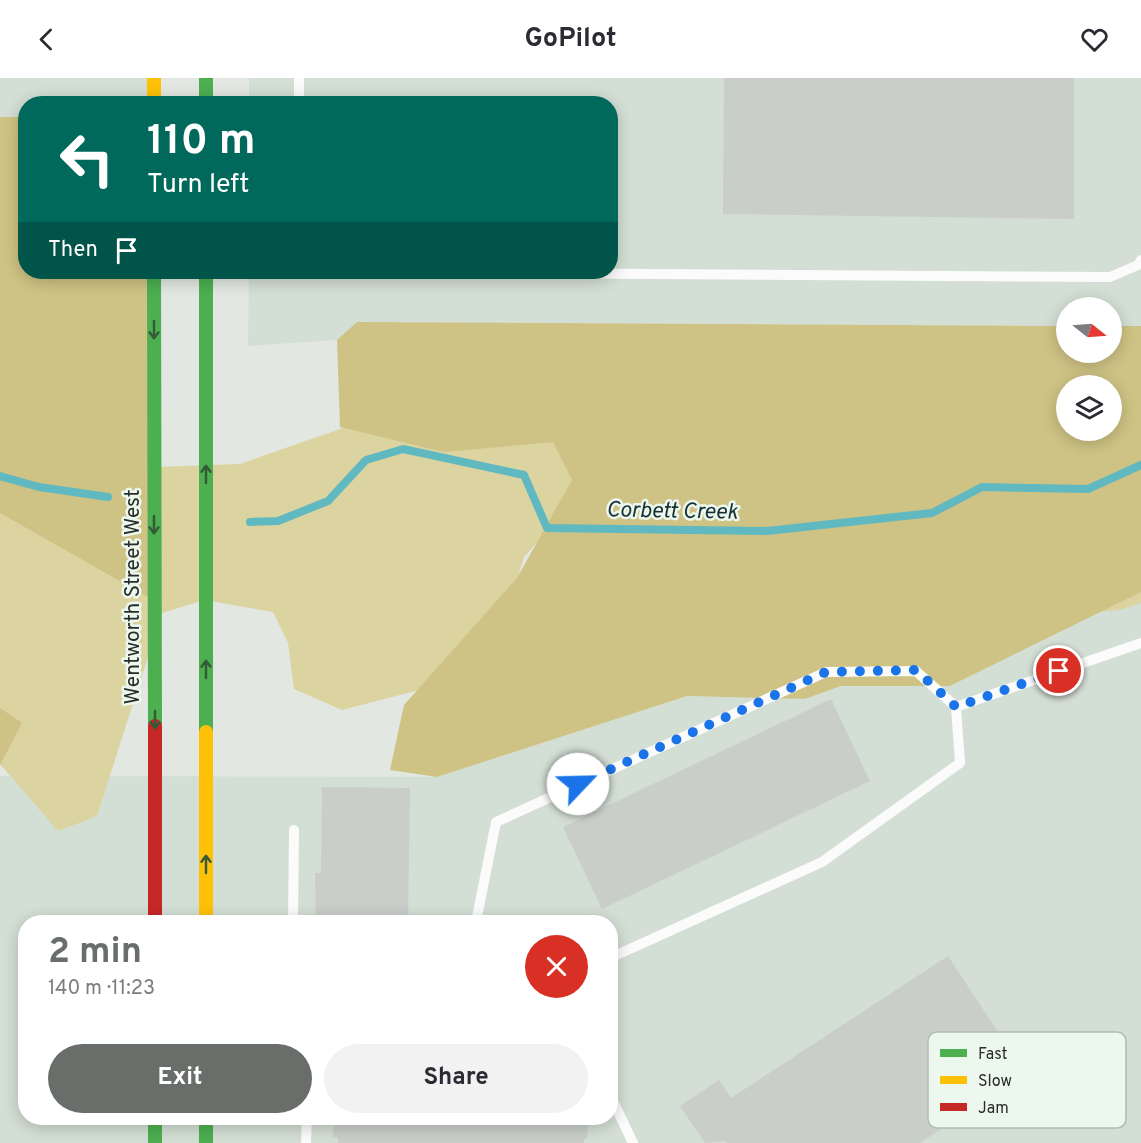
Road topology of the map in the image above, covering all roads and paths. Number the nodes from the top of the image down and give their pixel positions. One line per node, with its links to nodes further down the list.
1 (154, 78): 4 (main road)
2 (206, 78): 5 (main road)
3 (299, 78): 6 (lane)
4 (154, 96)
5 (206, 96)
6 (299, 96)
7 (1141, 260): 8 (lane)
8 (618, 274)
9 (154, 279): 14 (main road, Wentworth Street West, one-way to 14)
10 (206, 279): 15 (main road, one-way to 10)
11 (1141, 642): 12 (lane)
12 (956, 707): 17 (lane); 18 (lane)
13 (294, 830): 16 (lane)
14 (155, 915)
15 (206, 915)
16 (293, 915)
17 (477, 915)
18 (618, 954)
19 (618, 1112): 26 (lane)
20 (155, 1125): 23 (main road)
21 (206, 1125): 24 (main road)
22 (307, 1125): 25 (lane)
23 (155, 1143)
24 (206, 1143)
25 (306, 1143)
26 (633, 1143)

